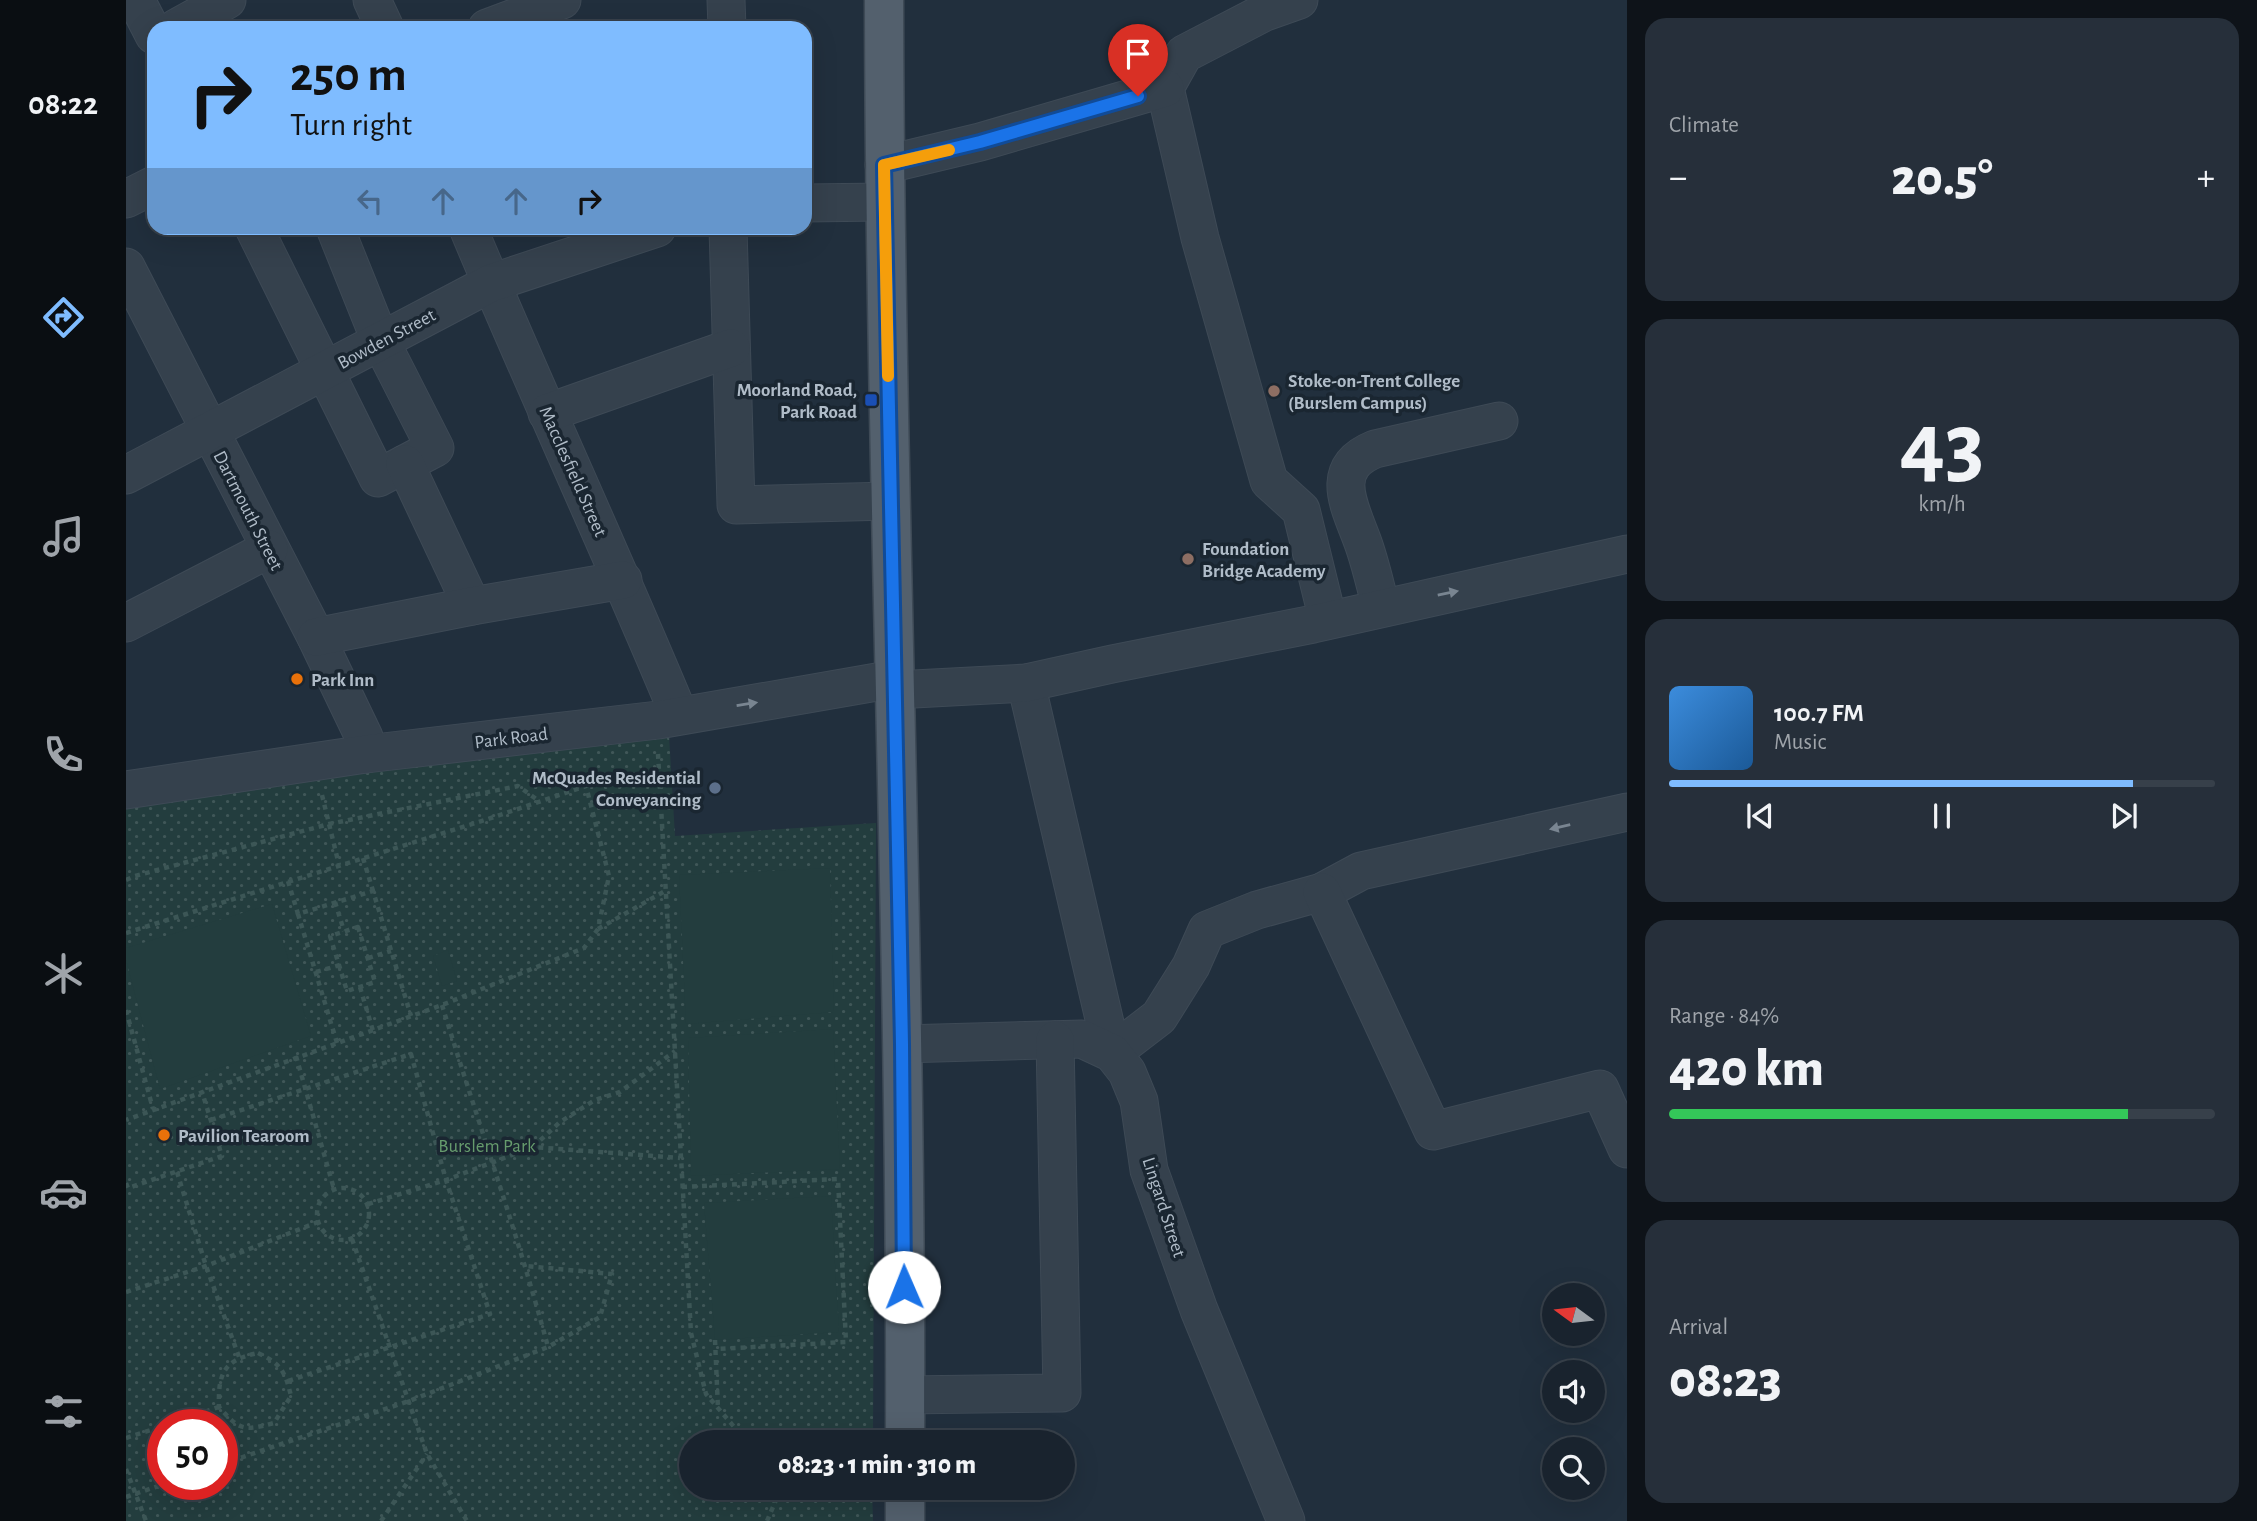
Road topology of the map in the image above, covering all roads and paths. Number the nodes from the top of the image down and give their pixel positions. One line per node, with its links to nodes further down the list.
1 (136, 0): 9 (street)
2 (227, 0): 10 (street)
3 (372, 0): 11 (street)
4 (562, 0): 8 (street)
5 (726, 0): 12 (street)
6 (884, 0): 14 (main road)
7 (1299, 0): 13 (street)
8 (511, 18)
9 (147, 21)
10 (189, 21)
11 (382, 21)
12 (727, 21)
13 (1165, 88): 14 (street); 41 (street)
14 (884, 165): 17 (main road)
15 (147, 188): 16 (street)
16 (126, 199)
17 (884, 202): 18 (street); 34 (main road)
18 (823, 204)
19 (257, 235): 28 (street)
20 (338, 235): 26 (street)
21 (471, 235): 25 (street, Macclesfield Street)
22 (612, 235): 25 (street, Bowden Street)
23 (728, 235): 27 (street)
24 (126, 267): 31 (street, Dartmouth Street)
25 (491, 283): 26 (street, Bowden Street); 29 (street, Macclesfield Street)
26 (380, 340): 28 (street, Bowden Street); 32 (street)
27 (731, 348): 29 (street); 34 (street)
28 (324, 371): 31 (street, Bowden Street); 32 (street)
29 (547, 412): 37 (street, Macclesfield Street)
30 (1499, 421): 39 (street)
31 (209, 432): 33 (street, Bowden Street); 35 (street, Dartmouth Street)
32 (405, 464): 38 (street)
33 (126, 475)
34 (890, 500): 44 (main road)
35 (269, 549): 40 (street); 42 (street, Dartmouth Street)
36 (1627, 554): 39 (street, Park Road, one-way to 36)
37 (623, 580): 38 (street); 45 (street, Macclesfield Street)
38 (472, 606): 42 (street)
39 (1381, 607): 41 (street, Park Road)
40 (130, 612)
41 (1328, 620): 43 (street, Park Road)
42 (316, 638): 46 (street, Dartmouth Street)
43 (1026, 683): 44 (street, Park Road); 77 (street)
44 (895, 685): 45 (street, Park Road, one-way to 44); 75 (main road)
45 (668, 717): 46 (street, Park Road); 57 (path)
46 (366, 754): 47 (street, Park Road)
47 (126, 790)
48 (540, 801): 51 (path); 52 (path); 61 (path)
49 (326, 811): 51 (path)
50 (1627, 812): 58 (street, one-way to 58)
51 (329, 824): 53 (path); 54 (path)
52 (363, 858): 53 (path); 56 (path)
53 (339, 865): 55 (path)
54 (126, 880)
55 (288, 881): 60 (path); 63 (path)
56 (373, 891): 59 (path); 64 (path)
57 (665, 891): 61 (path); 76 (path)
58 (1322, 892): 77 (street); 85 (street)
59 (335, 902): 60 (path); 62 (path)
60 (299, 914): 67 (path)
61 (598, 929): 69 (path)
62 (344, 931): 65 (path); 66 (path)
63 (126, 933)
64 (391, 951): 65 (path); 71 (path)
65 (368, 958): 68 (path)
66 (340, 965): 67 (path); 68 (path)
67 (316, 972): 74 (path)
68 (360, 987): 72 (path)
69 (442, 1005): 71 (path); 87 (path)
70 (126, 1010): 81 (path)
71 (411, 1016): 72 (path)
72 (373, 1031): 74 (path)
73 (1055, 1040): 75 (street); 77 (street); 105 (street)
74 (337, 1043): 78 (path)
75 (902, 1044): 105 (main road)
76 (676, 1051): 84 (path); 86 (path)
77 (1112, 1053): 125 (street, Lingard Street)
78 (296, 1056): 79 (path); 80 (path)
79 (306, 1089): 83 (path); 89 (path); 92 (path)
80 (202, 1092): 81 (path); 83 (path)
81 (153, 1109): 82 (path)
82 (126, 1120)
83 (211, 1120): 88 (path)
84 (533, 1147): 86 (path); 87 (path)
85 (1627, 1149)
86 (680, 1158): 91 (path)
87 (491, 1164): 89 (path); 97 (path)
88 (177, 1172): 90 (path); 96 (path)
89 (446, 1180): 93 (path); 101 (path)
90 (126, 1183)
91 (682, 1187): 102 (path); 109 (path)
92 (334, 1189): 93 (path); 94 (path)
93 (368, 1204): 95 (path)
94 (318, 1222): 95 (path); 96 (path)
95 (352, 1239): 101 (path)
96 (206, 1266): 98 (path); 103 (path)
97 (526, 1266): 100 (path); 100 (path)
98 (126, 1292)
99 (715, 1340): 102 (path)
100 (548, 1347): 106 (path)
101 (391, 1348): 104 (path); 106 (path)
102 (716, 1349): 109 (path)
103 (239, 1357): 104 (path); 107 (path)
104 (288, 1381): 107 (path)
105 (905, 1395): 111 (main road)
106 (409, 1401): 114 (path); 115 (path)
107 (219, 1408): 108 (path)
108 (216, 1409)
109 (718, 1410): 110 (path)
110 (736, 1430)
111 (905, 1430)
112 (147, 1431): 113 (path)
113 (126, 1438)
114 (427, 1454): 122 (path); 123 (path)
115 (238, 1459)
116 (126, 1469): 118 (path)
117 (147, 1489): 118 (path)
118 (136, 1493): 119 (path); 121 (path)
119 (126, 1497)
120 (776, 1500): 124 (path)
121 (146, 1521)
122 (381, 1521)
123 (467, 1521)
124 (767, 1521)
125 (1286, 1521)

